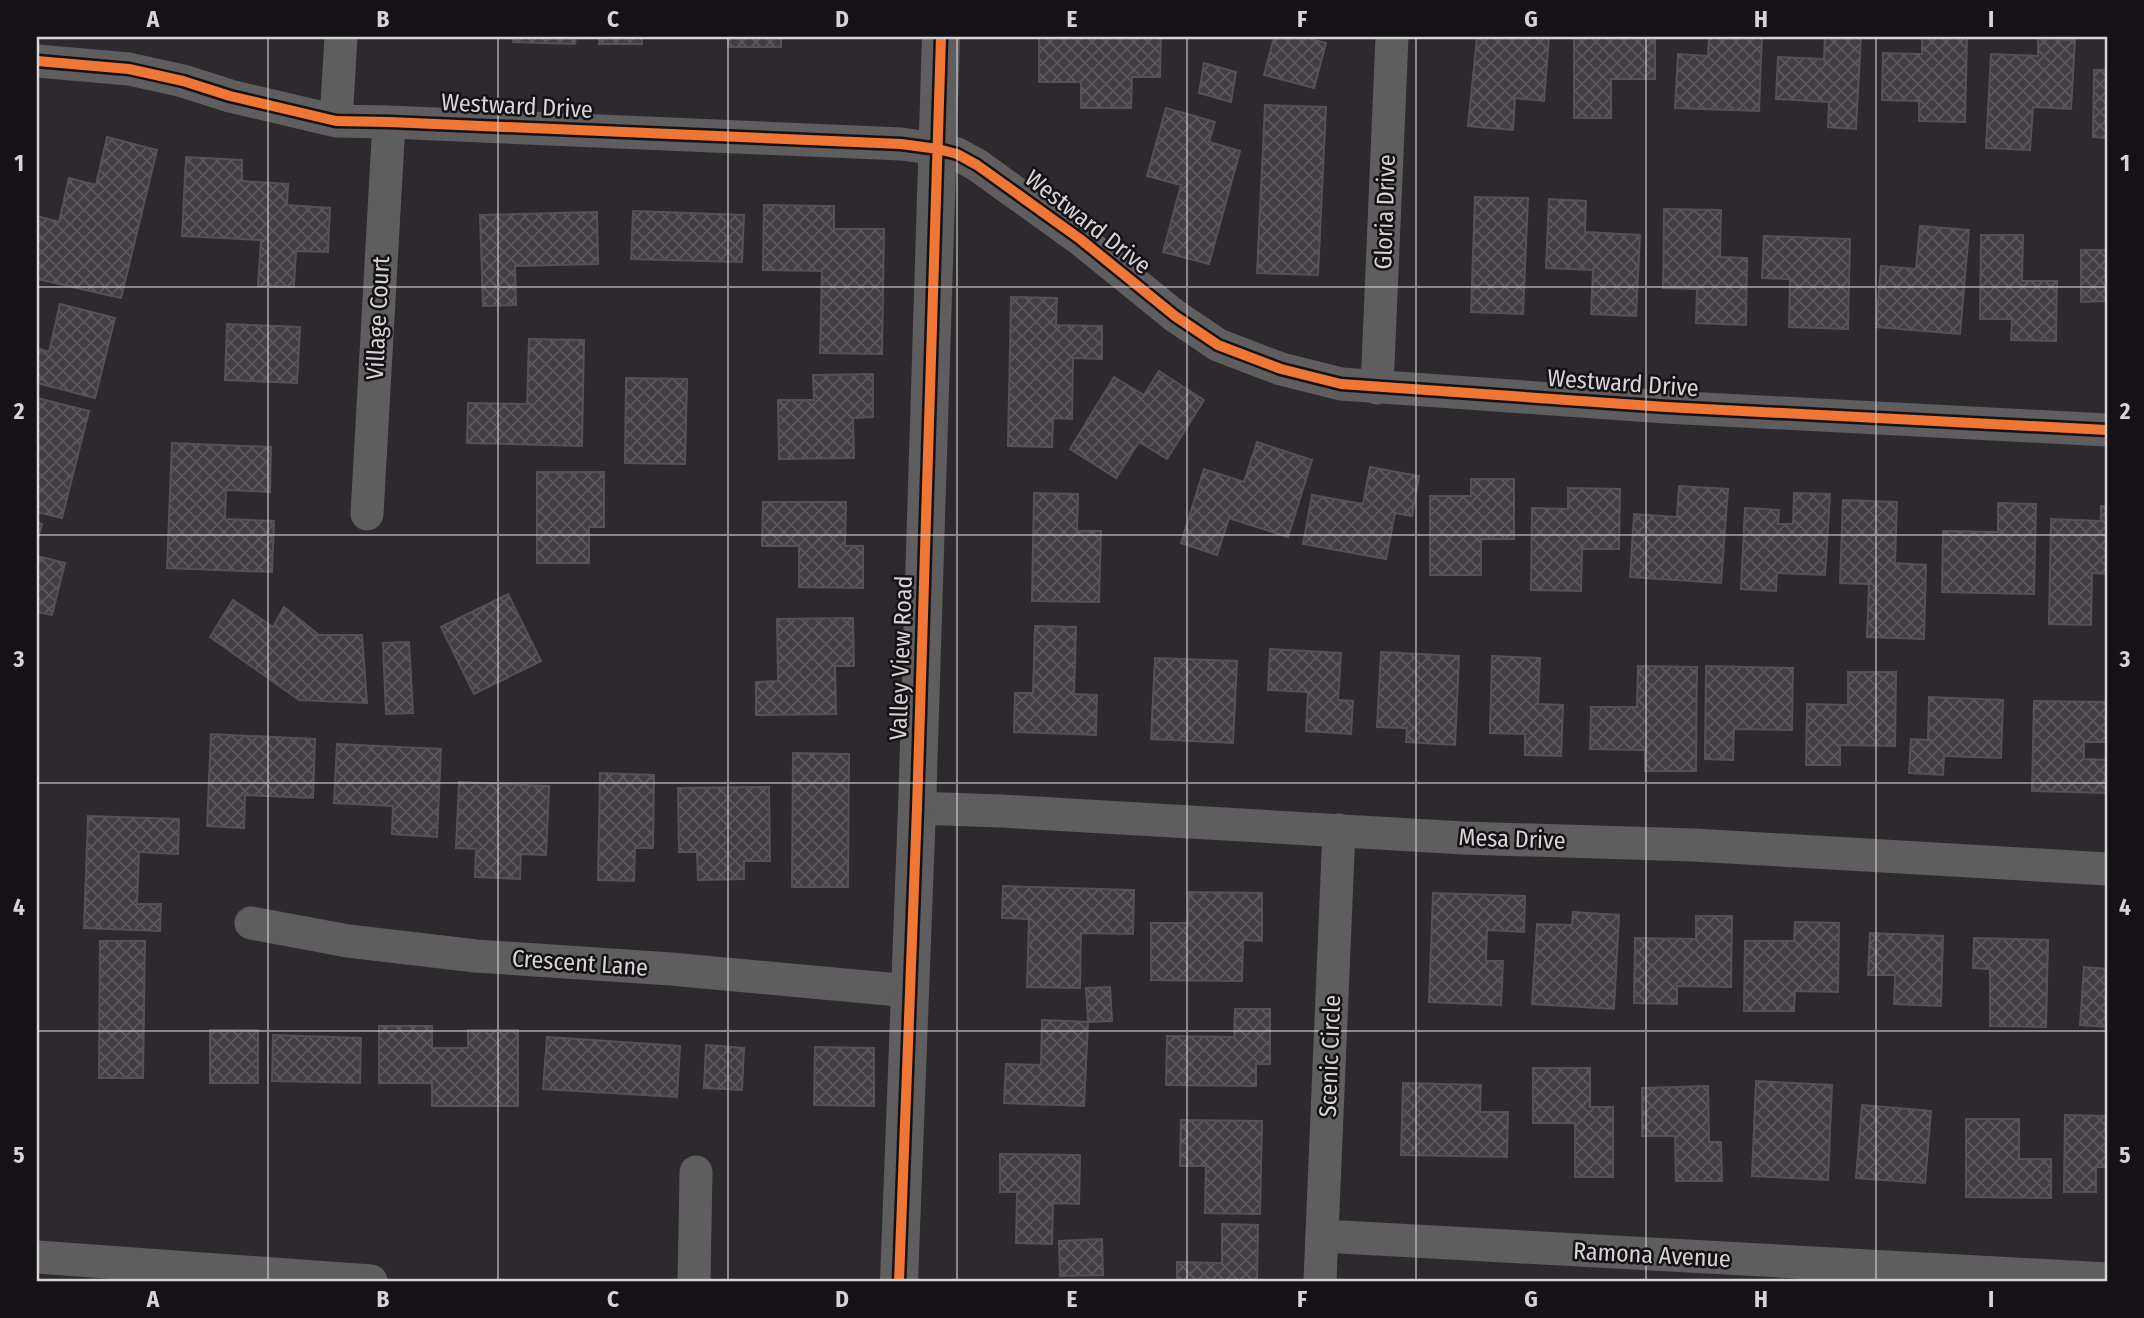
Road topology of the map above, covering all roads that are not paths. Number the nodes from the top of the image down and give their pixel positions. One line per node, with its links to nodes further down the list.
1 (341, 37): 5 (street)
2 (941, 37): 7 (street, Valley View Road)
3 (1392, 37): 8 (street, Gloria Drive)
4 (37, 61): 5 (street, Westward Drive)
5 (337, 121): 6 (street, Westward Drive)
6 (389, 122): 7 (street, Westward Drive); 10 (street, Village Court)
7 (938, 149): 8 (street, Westward Drive); 11 (street, Valley View Road)
8 (1377, 388): 9 (street, Westward Drive)
9 (2107, 430)
10 (367, 514)
11 (917, 808): 12 (street, Mesa Drive); 15 (street, Valley View Road)
12 (1339, 830): 13 (street, Mesa Drive); 17 (street, Scenic Circle)
13 (2107, 869)
14 (251, 923): 15 (street, Crescent Lane)
15 (910, 991): 22 (street, Valley View Road)
16 (696, 1172): 21 (street)
17 (1323, 1236): 19 (street, Ramona Avenue); 23 (street, Scenic Circle)
18 (37, 1257): 20 (street)
19 (2107, 1279)
20 (371, 1281)
21 (694, 1281)
22 (899, 1281)
23 (1320, 1281)

